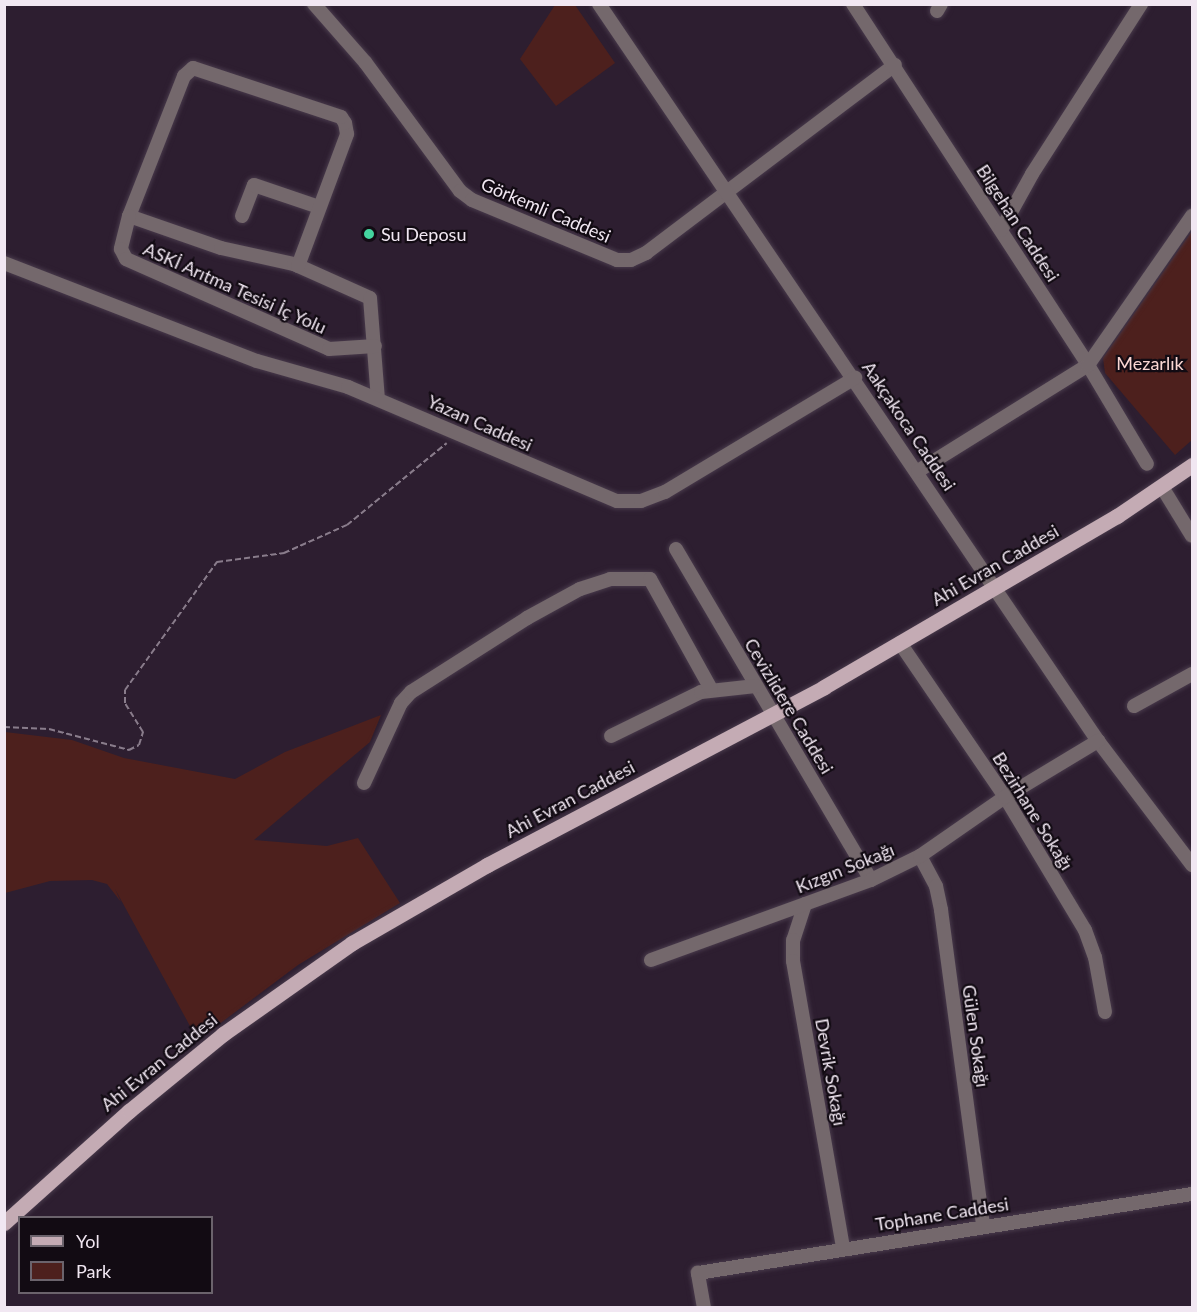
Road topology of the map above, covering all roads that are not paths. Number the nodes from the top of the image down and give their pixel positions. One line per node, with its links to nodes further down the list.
1 (314, 4): 6 (street, Görkemli Caddesi)
2 (599, 4): 6 (street, Aakçakoca Caddesi)
3 (853, 4): 5 (street, Bilgehan Caddesi)
4 (1141, 4): 11 (street)
5 (895, 65): 6 (street, Görkemli Caddesi); 11 (street, Bilgehan Caddesi)
6 (727, 193): 16 (street, Aakçakoca Caddesi)
7 (320, 207): 8 (street, ASKİ Arıtma Tesisi İç Yolu); 9 (street); 13 (street, ASKİ Arıtma Tesisi İç Yolu)
8 (129, 216): 13 (street, ASKİ Arıtma Tesisi İç Yolu); 14 (street, ASKİ Arıtma Tesisi İç Yolu)
9 (242, 216)
10 (1192, 216): 15 (street)
11 (1001, 230): 15 (street, Bilgehan Caddesi)
12 (4, 263): 17 (street, Yazan Caddesi)
13 (298, 266): 14 (street, ASKİ Arıtma Tesisi İç Yolu)
14 (375, 346): 17 (street, ASKİ Arıtma Tesisi İç Yolu)
15 (1088, 365): 18 (street, Bilgehan Caddesi); 20 (street)
16 (855, 378): 17 (street, Yazan Caddesi); 20 (street, Aakçakoca Caddesi)
17 (378, 399)
18 (1147, 464)
19 (1192, 465): 21 (main road, Ahi Evran Caddesi)
20 (918, 471): 24 (street, Aakçakoca Caddesi)
21 (1162, 486): 22 (street); 24 (main road, Ahi Evran Caddesi)
22 (1192, 536)
23 (676, 549): 27 (street, Cevizlidere Caddesi)
24 (996, 588): 25 (main road, Ahi Evran Caddesi); 32 (street, Aakçakoca Caddesi)
25 (900, 643): 30 (main road, Ahi Evran Caddesi); 34 (street, Bezirhane Sokağı)
26 (1192, 674): 29 (street)
27 (756, 686): 28 (street); 30 (street, Cevizlidere Caddesi)
28 (711, 689): 31 (street); 33 (street)
29 (1134, 706)
30 (773, 714): 37 (street, Cevizlidere Caddesi); 42 (main road, Ahi Evran Caddesi)
31 (612, 736)
32 (1098, 741): 34 (street, Kızgın Sokağı); 36 (street, Aakçakoca Caddesi)
33 (364, 783)
34 (1005, 797): 35 (street, Kızgın Sokağı); 40 (street, Bezirhane Sokağı)
35 (920, 856): 37 (street, Kızgın Sokağı); 43 (street, Gülen Sokağı)
36 (1192, 865)
37 (871, 880): 38 (street, Kızgın Sokağı)
38 (805, 904): 39 (street, Kızgın Sokağı); 44 (street, Devrik Sokağı)
39 (651, 960)
40 (1105, 1012)
41 (1192, 1194): 43 (street, Tophane Caddesi)
42 (4, 1223)
43 (982, 1226): 44 (street, Tophane Caddesi)
44 (843, 1248): 45 (street, Tophane Caddesi)
45 (704, 1308)

